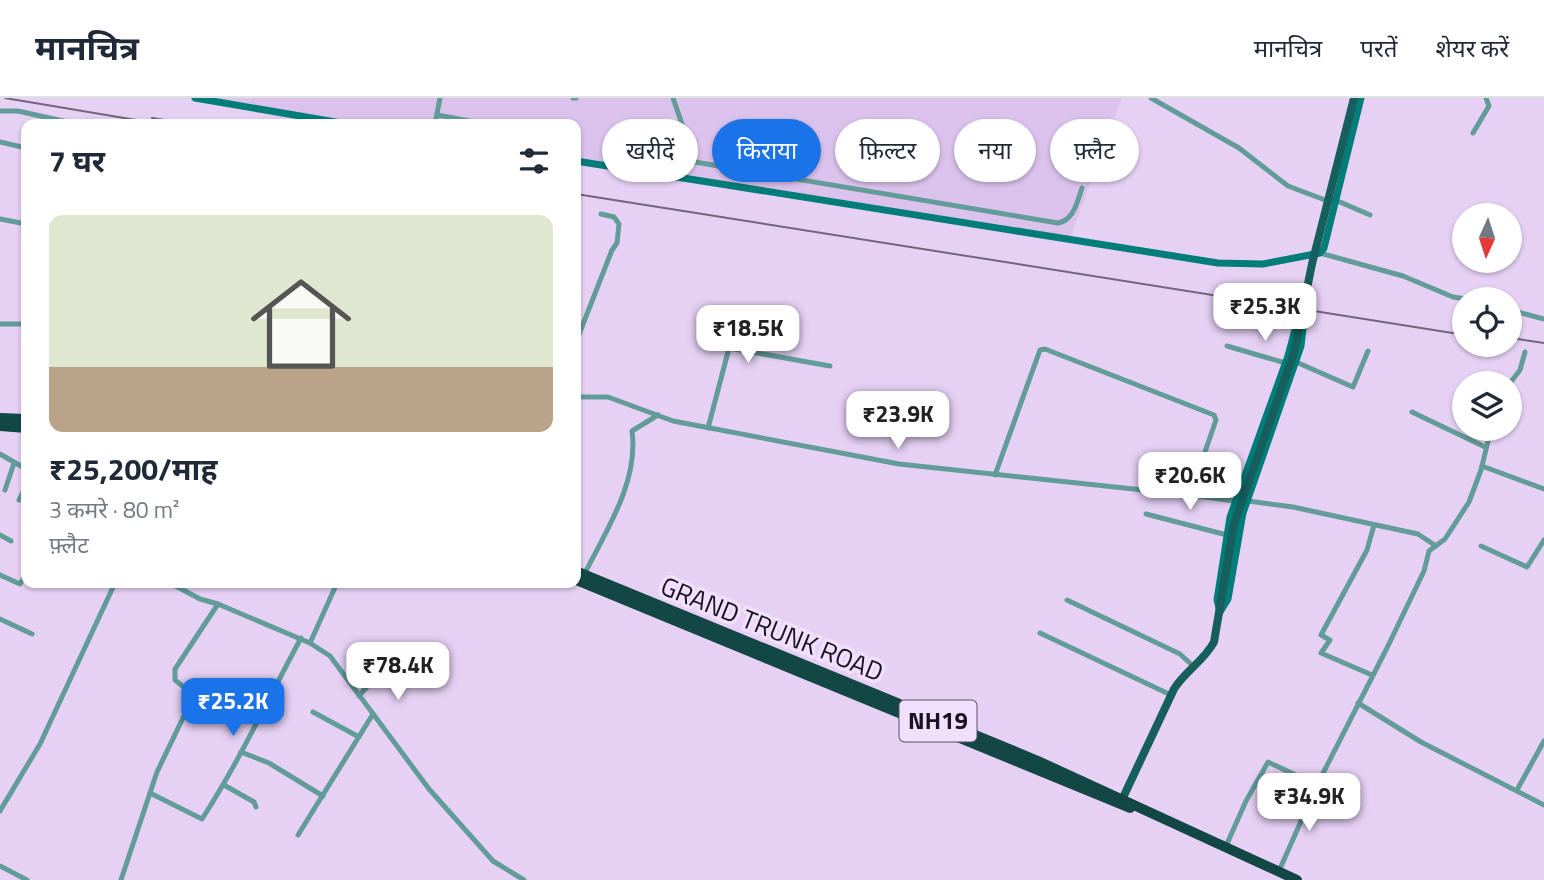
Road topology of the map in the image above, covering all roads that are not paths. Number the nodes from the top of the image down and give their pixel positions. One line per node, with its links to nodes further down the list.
1 (195, 98): 11 (main road)
2 (440, 98): 9 (street)
3 (673, 98): 18 (street)
4 (1152, 98): 19 (street)
5 (1352, 98): 19 (main road); 79 (main road)
6 (1362, 98): 20 (main road)
7 (1486, 98): 14 (street)
8 (0, 111): 10 (street)
9 (437, 114): 12 (street); 13 (street)
10 (54, 119)
11 (318, 119)
12 (436, 119)
13 (462, 119)
14 (1473, 133)
15 (0, 142): 16 (street)
16 (21, 147)
17 (581, 162): 26 (main road)
18 (1082, 188)
19 (1325, 200): 20 (street); 26 (main road)
20 (1336, 202): 22 (street); 25 (main road)
21 (601, 214): 32 (street)
22 (1370, 215)
23 (0, 219): 24 (street)
24 (21, 223)
25 (1320, 254): 26 (main road); 27 (street)
26 (1306, 256)
27 (1452, 297)
28 (1522, 313): 29 (street)
29 (1544, 319)
30 (0, 324): 31 (street)
31 (21, 324)
32 (581, 327)
33 (1227, 346): 36 (street)
34 (1368, 351): 37 (street)
35 (1525, 352): 39 (street)
36 (1286, 363): 37 (street); 37 (main road); 60 (main road)
37 (1296, 364): 61 (main road)
38 (830, 366): 47 (street)
39 (1519, 371)
40 (581, 397): 42 (street)
41 (1412, 412): 49 (street)
42 (658, 415): 47 (street); 70 (street)
43 (0, 418): 44 (highway)
44 (21, 419)
45 (0, 426): 46 (highway)
46 (21, 428)
47 (708, 428): 54 (street)
48 (1487, 441): 49 (street)
49 (1485, 447): 52 (street)
50 (0, 454): 51 (street)
51 (14, 463): 53 (street); 56 (street)
52 (1482, 464): 55 (street); 68 (street)
53 (21, 466)
54 (995, 475): 57 (street); 57 (street)
55 (1544, 489)
56 (5, 490)
57 (1190, 495): 60 (street)
58 (21, 497): 59 (street)
59 (19, 500)
60 (1235, 501): 65 (main road)
61 (1248, 501): 63 (street); 79 (main road)
62 (1146, 514): 65 (street)
63 (1374, 525): 68 (street); 87 (street)
64 (0, 534): 67 (street)
65 (1227, 535): 79 (main road)
66 (1544, 540): 69 (street)
67 (11, 541)
68 (1436, 546): 87 (street)
69 (1481, 546)
70 (581, 570)
71 (0, 575): 73 (street)
72 (581, 576): 101 (highway, GRAND TRUNK ROAD / NH19)
73 (21, 582)
74 (113, 588): 104 (street)
75 (179, 588): 78 (street)
76 (335, 588): 84 (street)
77 (1067, 600): 86 (street)
78 (218, 604): 83 (street); 99 (street)
79 (1220, 611): 86 (main road)
80 (0, 619): 82 (street)
81 (1040, 633): 88 (street)
82 (32, 634)
83 (301, 638): 84 (street); 95 (street)
84 (310, 642): 89 (street)
85 (411, 666): 89 (street)
86 (1193, 666): 88 (main road)
87 (1372, 675): 90 (street)
88 (1171, 695): 101 (main road)
89 (359, 696): 92 (street)
90 (1358, 703): 97 (street); 98 (street)
91 (313, 712): 93 (street)
92 (373, 714): 93 (street); 112 (street)
93 (359, 737): 100 (street)
94 (1544, 741): 98 (street)
95 (241, 752): 96 (street); 100 (street)
96 (225, 785): 99 (street); 103 (street)
97 (1317, 785): 106 (street); 108 (street)
98 (1517, 790): 102 (street)
99 (150, 793): 111 (street)
100 (323, 796): 105 (street)
101 (1122, 801): 106 (highway, GRAND TRUNK ROAD / NH19); 108 (highway, GRAND TRUNK ROAD / NH19)
102 (1544, 805)
103 (256, 807)
104 (0, 811)
105 (299, 835)
106 (1226, 846): 108 (highway, GRAND TRUNK ROAD / NH19)
107 (2, 867): 109 (street); 110 (street)
108 (1283, 876): 113 (highway, GRAND TRUNK ROAD / NH19)
109 (0, 877)
110 (27, 880)
111 (121, 880)
112 (524, 880)
113 (1297, 880)

